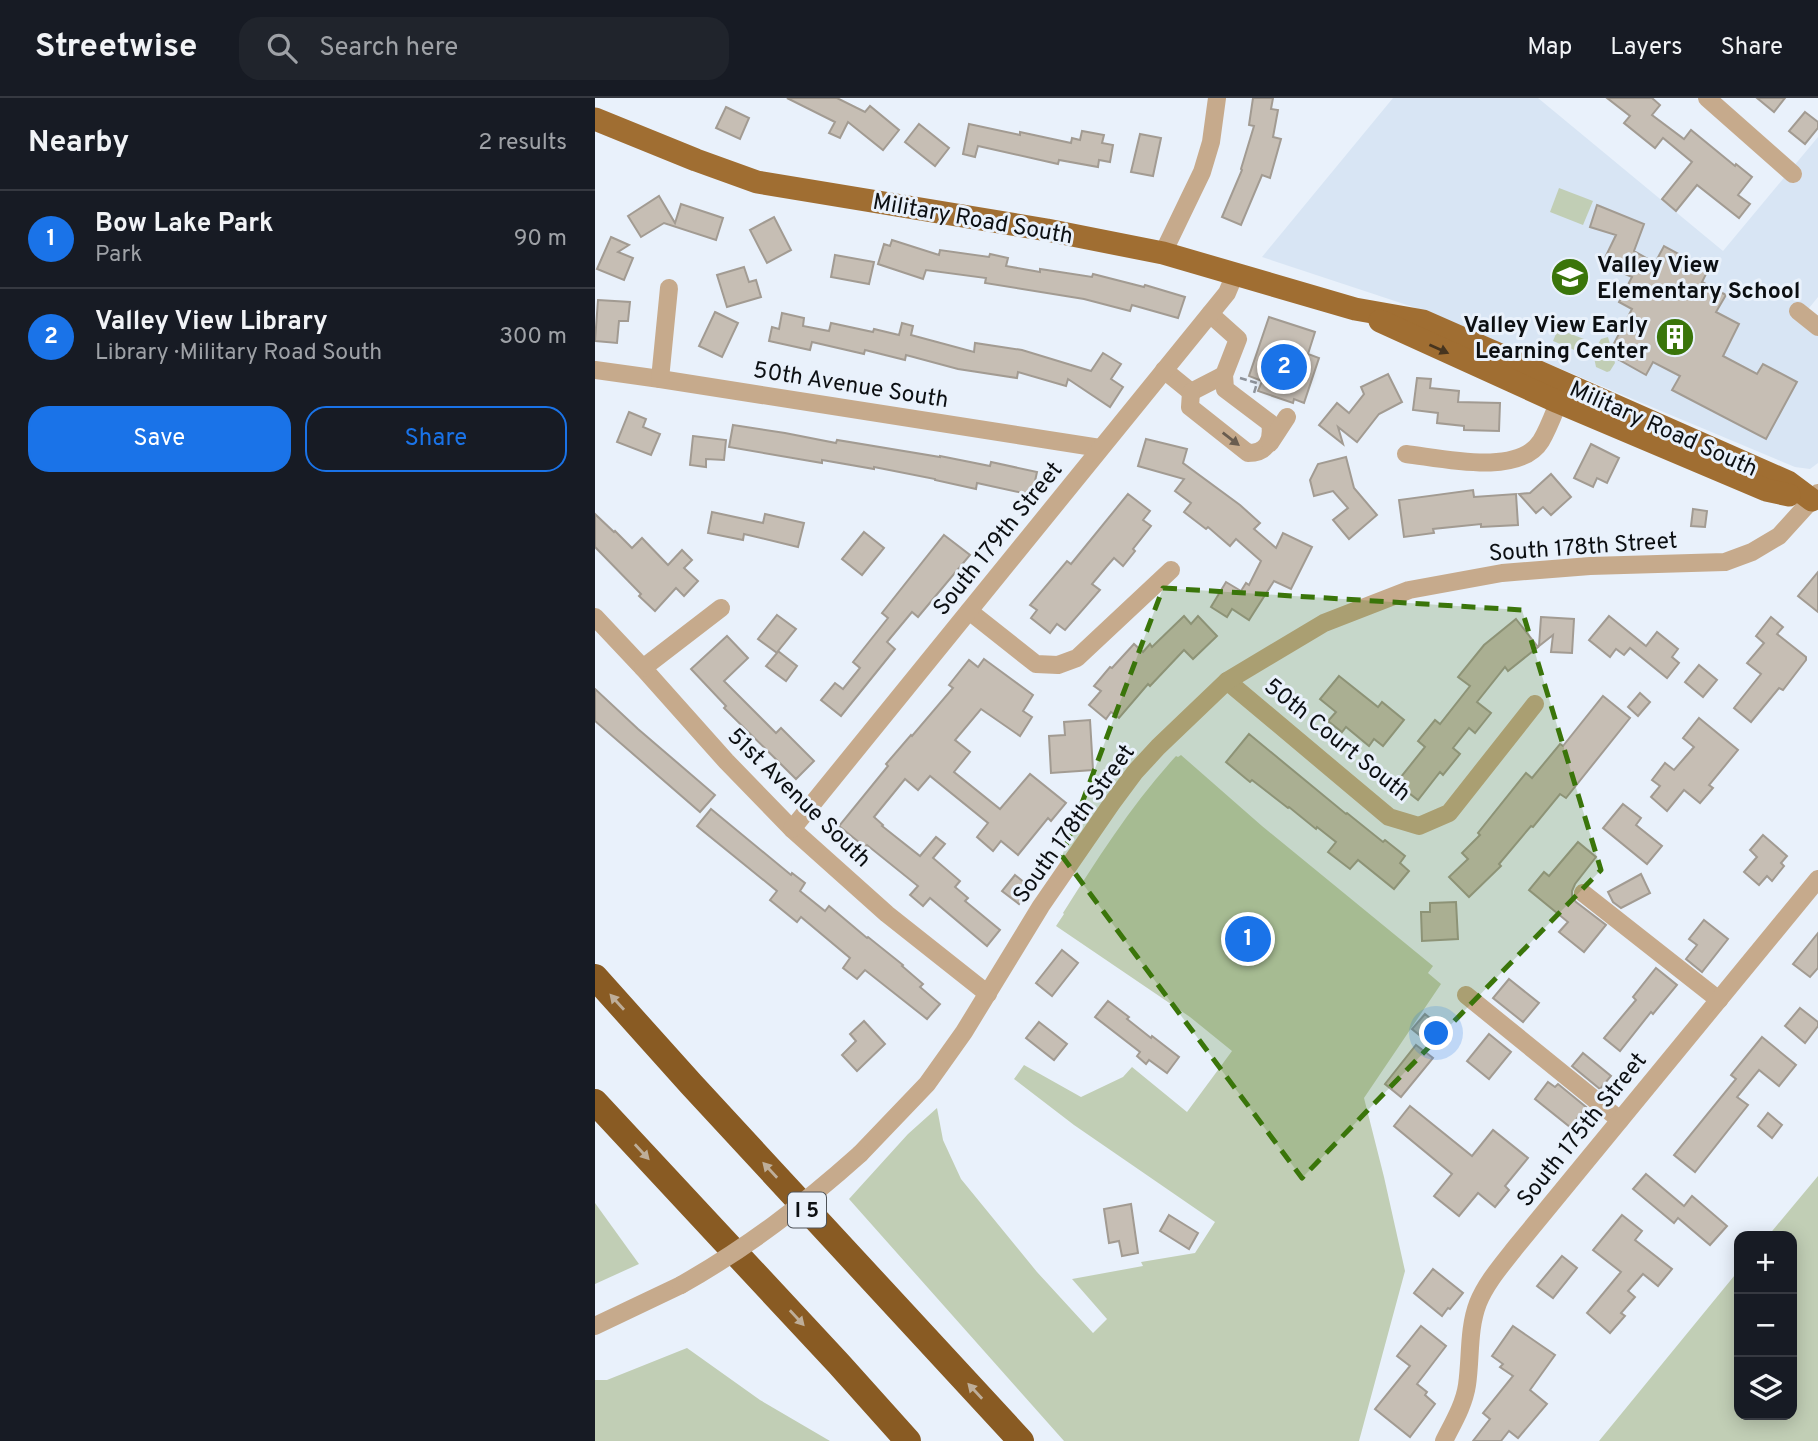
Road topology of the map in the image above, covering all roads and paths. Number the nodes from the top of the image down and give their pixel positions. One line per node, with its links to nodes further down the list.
1 (1217, 98): 5 (street)
2 (1707, 98): 4 (street)
3 (595, 119): 5 (main road, Military Road South)
4 (1793, 174)
5 (1163, 253): 6 (main road, Military Road South)
6 (1235, 274): 8 (street, South 179th Street); 14 (main road, Military Road South)
7 (669, 288): 12 (street)
8 (1210, 314): 10 (street, South 179th Street); 11 (street)
9 (595, 370): 12 (street, 50th Avenue South)
10 (1164, 370): 13 (street); 18 (street, South 179th Street)
11 (1231, 376): 13 (street); 15 (path); 17 (street)
12 (660, 379): 18 (street, 50th Avenue South)
13 (1191, 392): 17 (street, one-way to 17)
14 (1562, 393): 19 (street); 20 (main road, Military Road South)
15 (1253, 397)
16 (1287, 417): 17 (street)
17 (1270, 443)
18 (1100, 448): 23 (street, South 179th Street)
19 (1406, 454)
20 (1816, 498): 26 (street, South 178th Street)
21 (1171, 570): 23 (street)
22 (720, 608): 25 (street)
23 (969, 611): 28 (street, South 179th Street)
24 (595, 617): 25 (street, 51st Avenue South)
25 (643, 668): 28 (street, 51st Avenue South)
26 (1227, 681): 27 (street, 50th Court South); 32 (street, South 178th Street)
27 (1535, 704)
28 (792, 829): 32 (street, 51st Avenue South)
29 (1818, 879): 34 (street, South 175th Street)
30 (1583, 893): 34 (street)
31 (595, 977): 39 (highway, I 5, one-way to 31)
32 (988, 994): 37 (street, South 178th Street, bridge)
33 (1466, 995): 36 (street)
34 (1719, 1000): 36 (street, South 175th Street)
35 (595, 1102): 38 (highway, one-way to 38)
36 (1620, 1121): 40 (street, South 175th Street)
37 (595, 1326)
38 (908, 1441)
39 (1021, 1441)
40 (1444, 1441)

